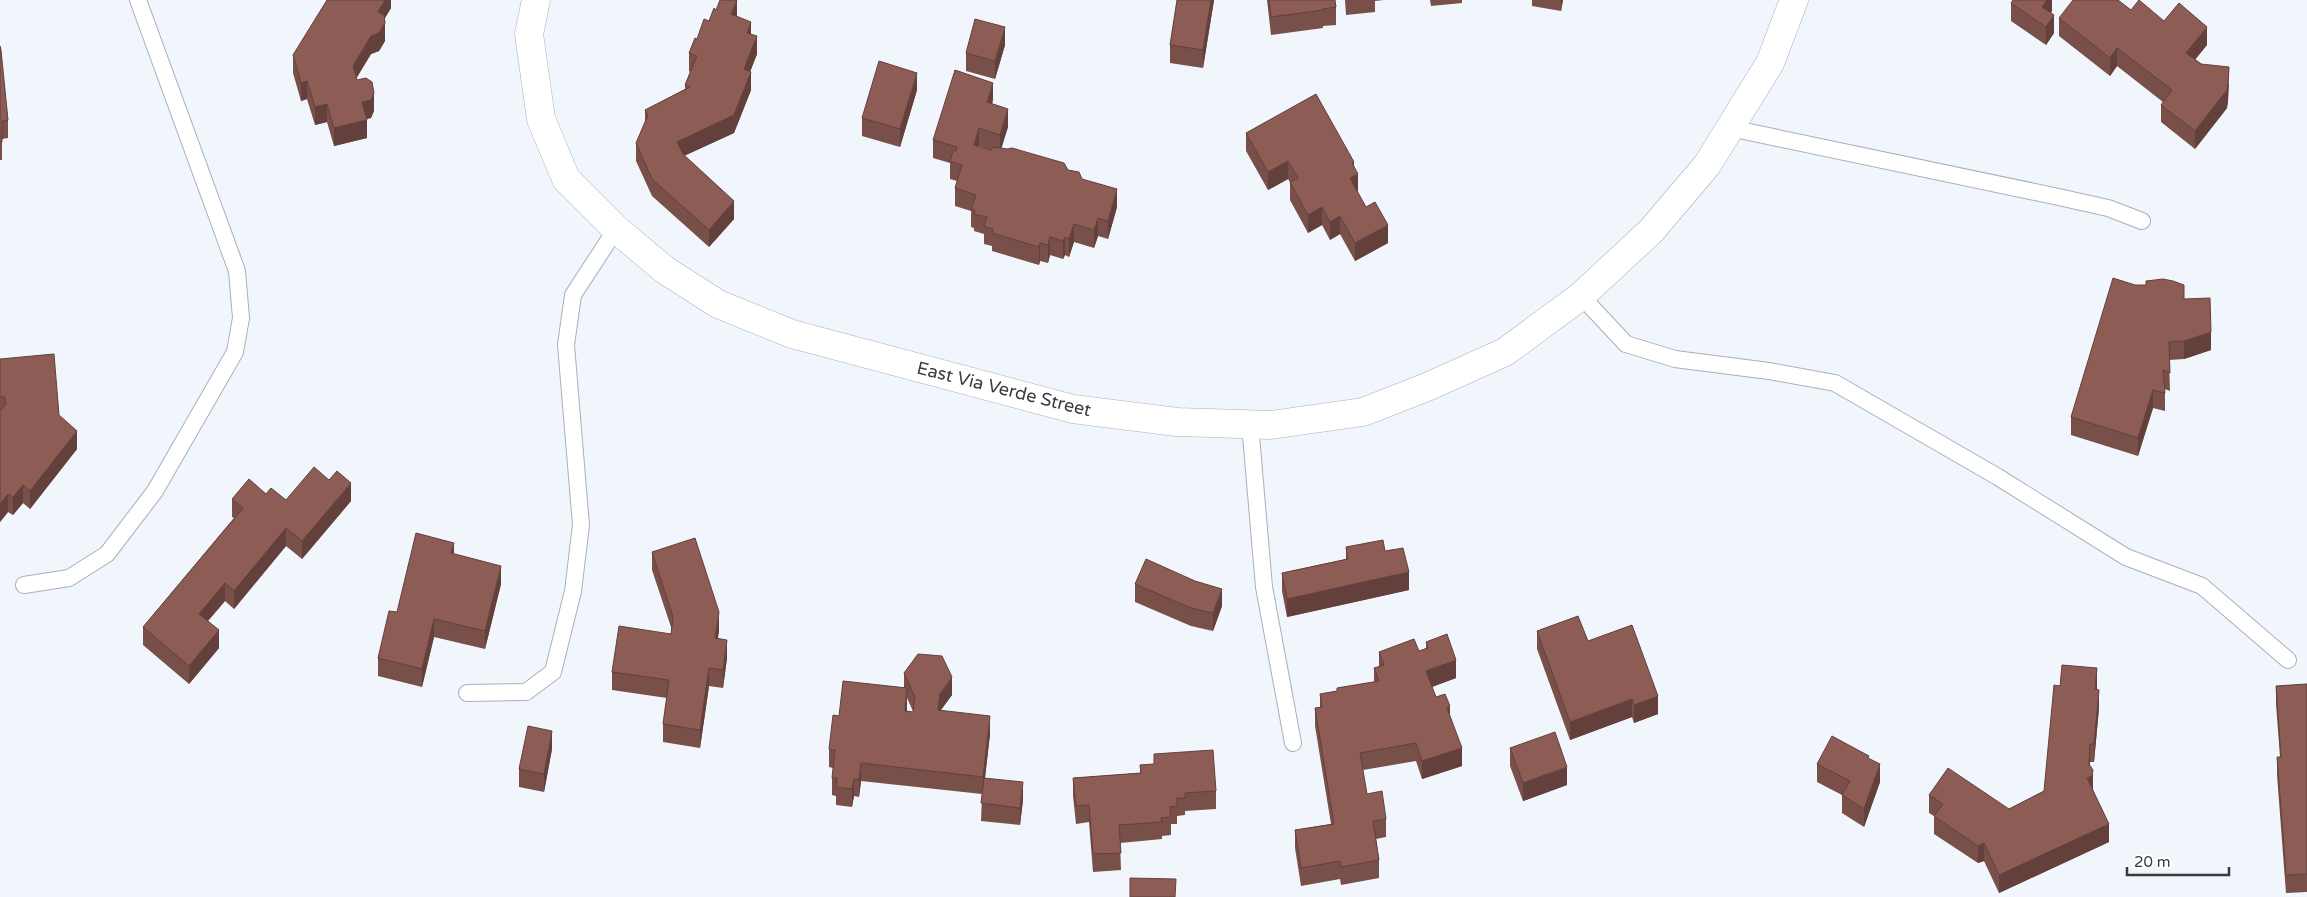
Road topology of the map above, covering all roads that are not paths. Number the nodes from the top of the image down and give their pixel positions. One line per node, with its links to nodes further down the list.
1 (138, 0): 9 (lane)
2 (536, 0): 6 (street, East Via Verde Street)
3 (1794, 0): 4 (street, East Via Verde Street)
4 (1730, 128): 5 (lane); 7 (street, East Via Verde Street)
5 (2142, 221)
6 (616, 229): 8 (street, East Via Verde Street); 11 (lane)
7 (1581, 296): 8 (street, East Via Verde Street); 10 (lane)
8 (1250, 424): 12 (lane)
9 (24, 585)
10 (2288, 660)
11 (467, 693)
12 (1293, 743)

